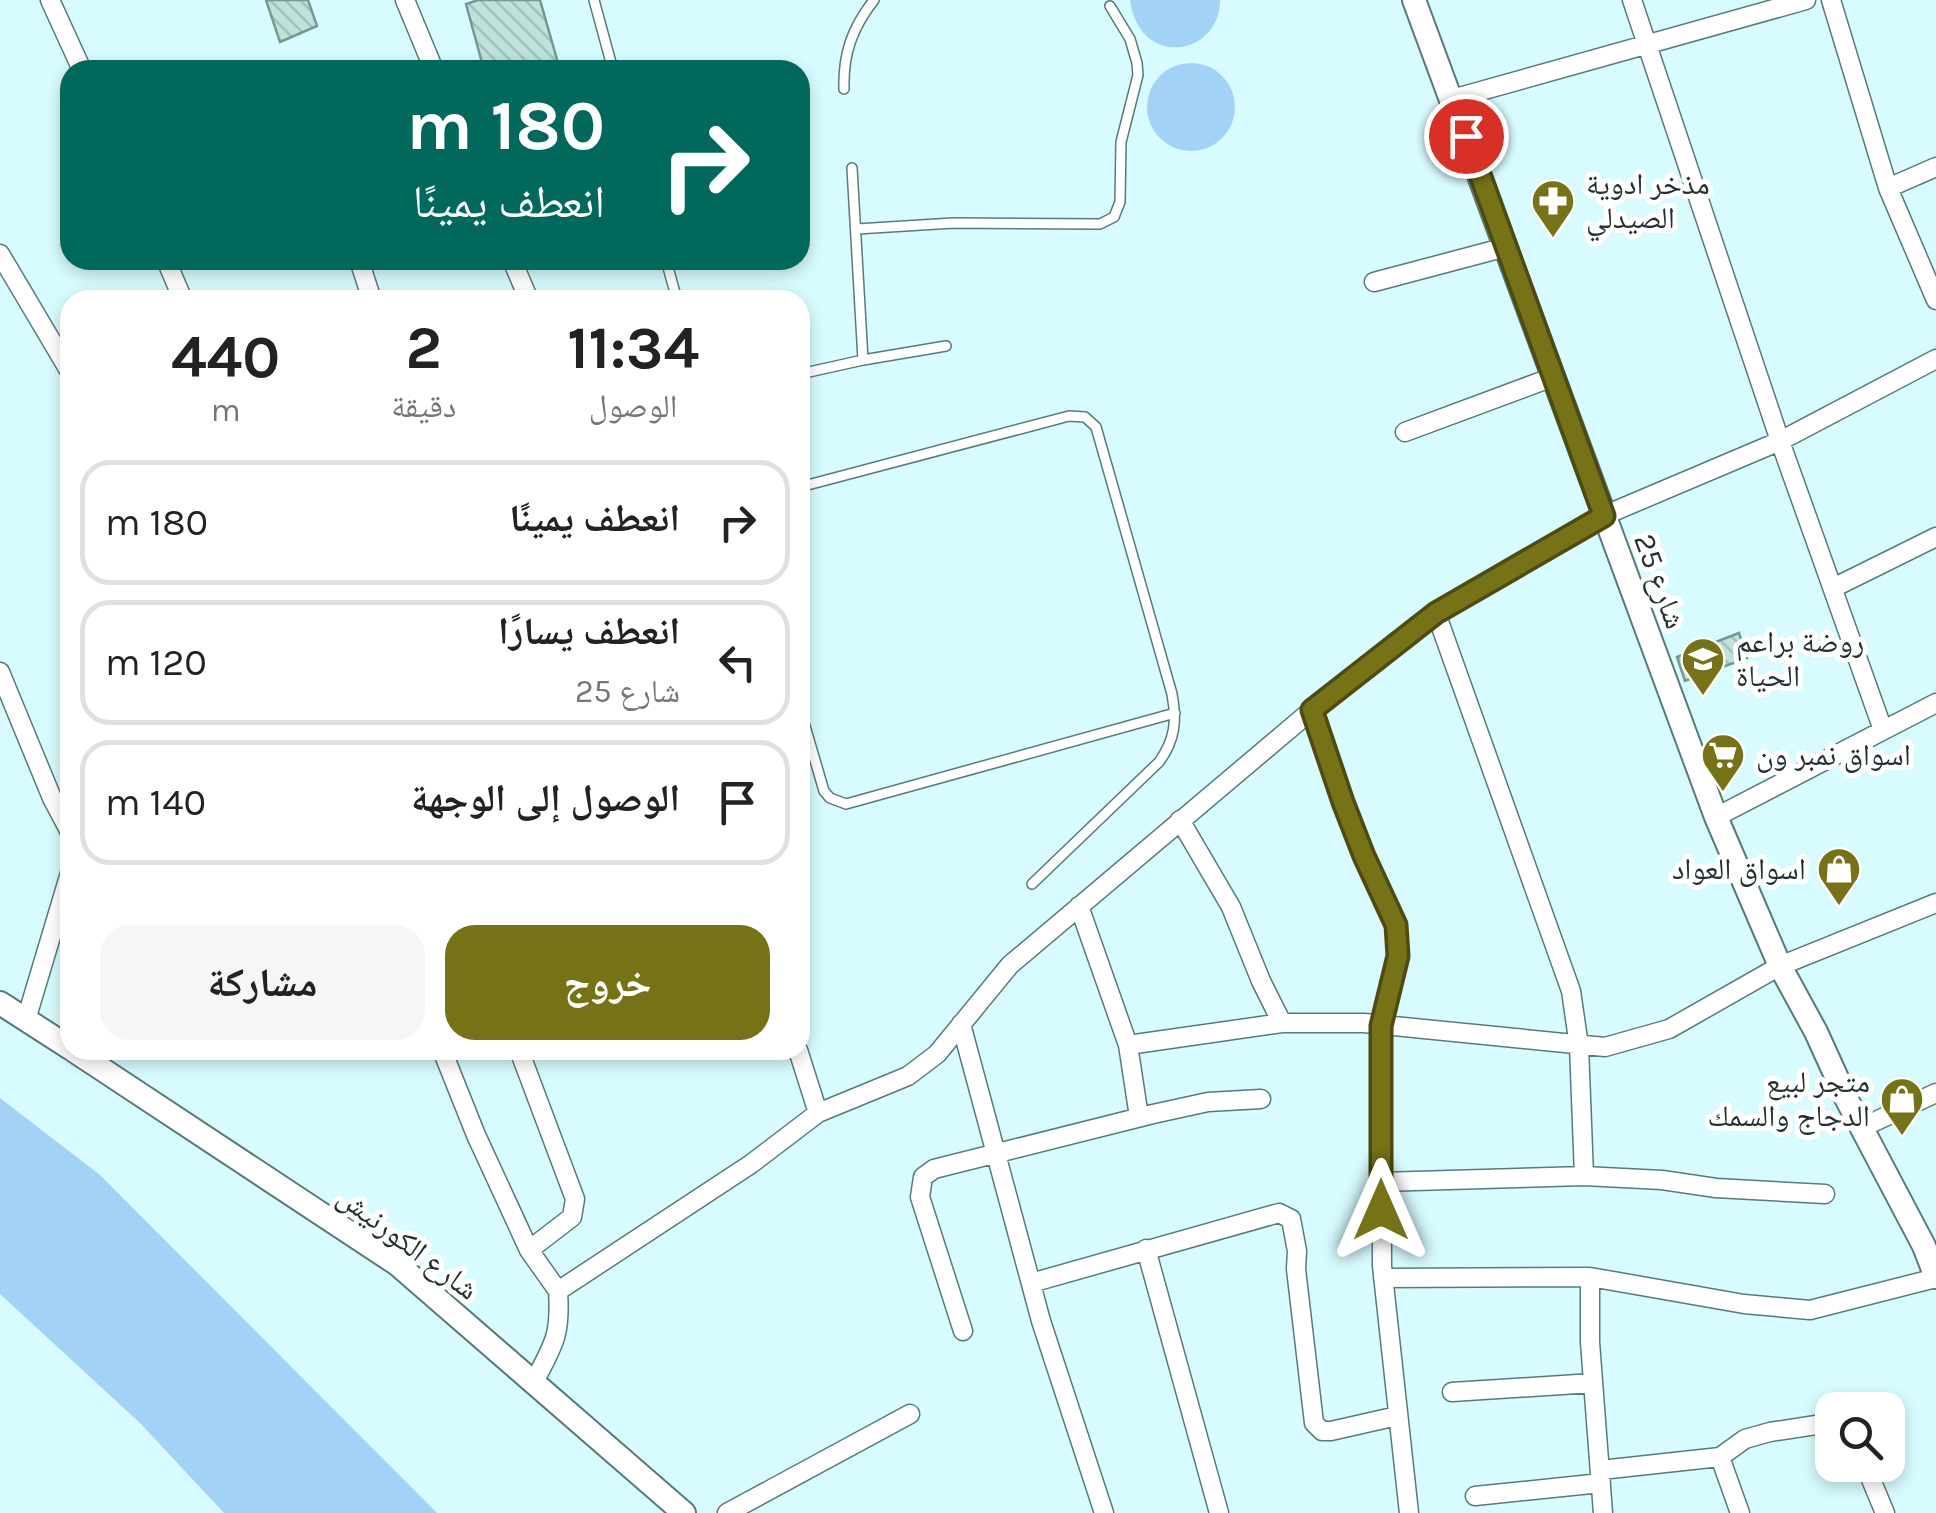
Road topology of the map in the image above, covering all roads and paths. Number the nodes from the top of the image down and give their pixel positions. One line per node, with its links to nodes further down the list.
1 (50, 0): 11 (street)
2 (406, 0): 12 (street)
3 (594, 0): 13 (lane)
4 (874, 0): 14 (lane)
5 (1414, 0): 15 (street, شارع 25)
6 (1632, 0): 10 (street)
7 (1806, 0): 10 (street)
8 (1831, 0): 18 (street)
9 (1110, 6): 19 (lane)
10 (1648, 44): 15 (street); 31 (street)
11 (77, 60)
12 (430, 60)
13 (610, 60)
14 (844, 89)
15 (1452, 99): 20 (street, شارع 25)
16 (1936, 166): 18 (street)
17 (852, 168): 19 (lane)
18 (1888, 188): 23 (street)
19 (857, 230): 27 (lane)
20 (1506, 247): 22 (street); 29 (street, شارع 25)
21 (0, 254): 25 (street)
22 (1374, 282)
23 (1936, 300)
24 (946, 346): 27 (lane)
25 (60, 355)
26 (1936, 358): 31 (street)
27 (863, 360): 28 (lane)
28 (810, 372)
29 (1553, 377): 30 (street); 33 (street, شارع 25)
30 (1405, 432)
31 (1780, 442): 33 (street); 35 (street)
32 (810, 484): 40 (lane)
33 (1604, 516): 36 (street); 44 (street, شارع 25)
34 (1936, 537): 35 (street)
35 (1834, 588): 41 (street)
36 (1436, 613): 39 (street); 58 (street)
37 (0, 672): 43 (street)
38 (1936, 703): 41 (street)
39 (1312, 710): 45 (street); 55 (street)
40 (1175, 713): 42 (lane); 46 (lane)
41 (1884, 730): 44 (street)
42 (810, 744)
43 (60, 813)
44 (1716, 817): 50 (street, شارع 25)
45 (1180, 820): 49 (street); 53 (street)
46 (1032, 884)
47 (1936, 903): 50 (street)
48 (60, 906): 52 (street)
49 (1080, 906): 54 (street); 57 (street)
50 (1780, 966): 58 (street); 67 (street, شارع 25)
51 (0, 1003): 52 (street, شارع الكورنيش)
52 (26, 1020): 56 (street, شارع الكورنيش)
53 (1282, 1022): 55 (street); 57 (street)
54 (961, 1024): 65 (street); 68 (street)
55 (1381, 1026): 58 (street); 70 (street)
56 (60, 1042)
57 (1128, 1045): 66 (street)
58 (1579, 1046): 69 (street)
59 (88, 1060): 80 (street, شارع الكورنيش)
60 (446, 1060): 73 (street)
61 (522, 1060): 73 (street)
62 (801, 1060): 65 (street)
63 (1936, 1093): 67 (street)
64 (1261, 1099): 66 (street)
65 (818, 1113): 78 (street)
66 (1139, 1117): 68 (street)
67 (1861, 1128): 75 (street, شارع 25)
68 (996, 1152): 77 (street); 79 (street)
69 (1584, 1176): 70 (street); 71 (street)
70 (1381, 1182): 76 (street)
71 (1825, 1194)
72 (1146, 1249): 77 (street); 84 (street); 93 (street)
73 (529, 1250): 78 (street)
74 (1590, 1277): 75 (street); 76 (street); 81 (street)
75 (1936, 1277)
76 (1383, 1278): 84 (street)
77 (1030, 1283): 92 (street)
78 (558, 1291): 80 (street)
79 (964, 1331)
80 (534, 1382): 90 (street, شارع الكورنيش)
81 (1592, 1383): 82 (street); 87 (street)
82 (1452, 1392)
83 (910, 1414): 91 (street)
84 (1397, 1416): 94 (street)
85 (1815, 1425): 86 (street)
86 (1720, 1457): 87 (street); 96 (street)
87 (1601, 1477): 89 (street); 95 (street)
88 (1872, 1482): 97 (street)
89 (1475, 1496)
90 (684, 1513)
91 (727, 1513)
92 (1104, 1513)
93 (1219, 1513)
94 (1410, 1513)
95 (1604, 1513)
96 (1740, 1513)
97 (1886, 1513)

